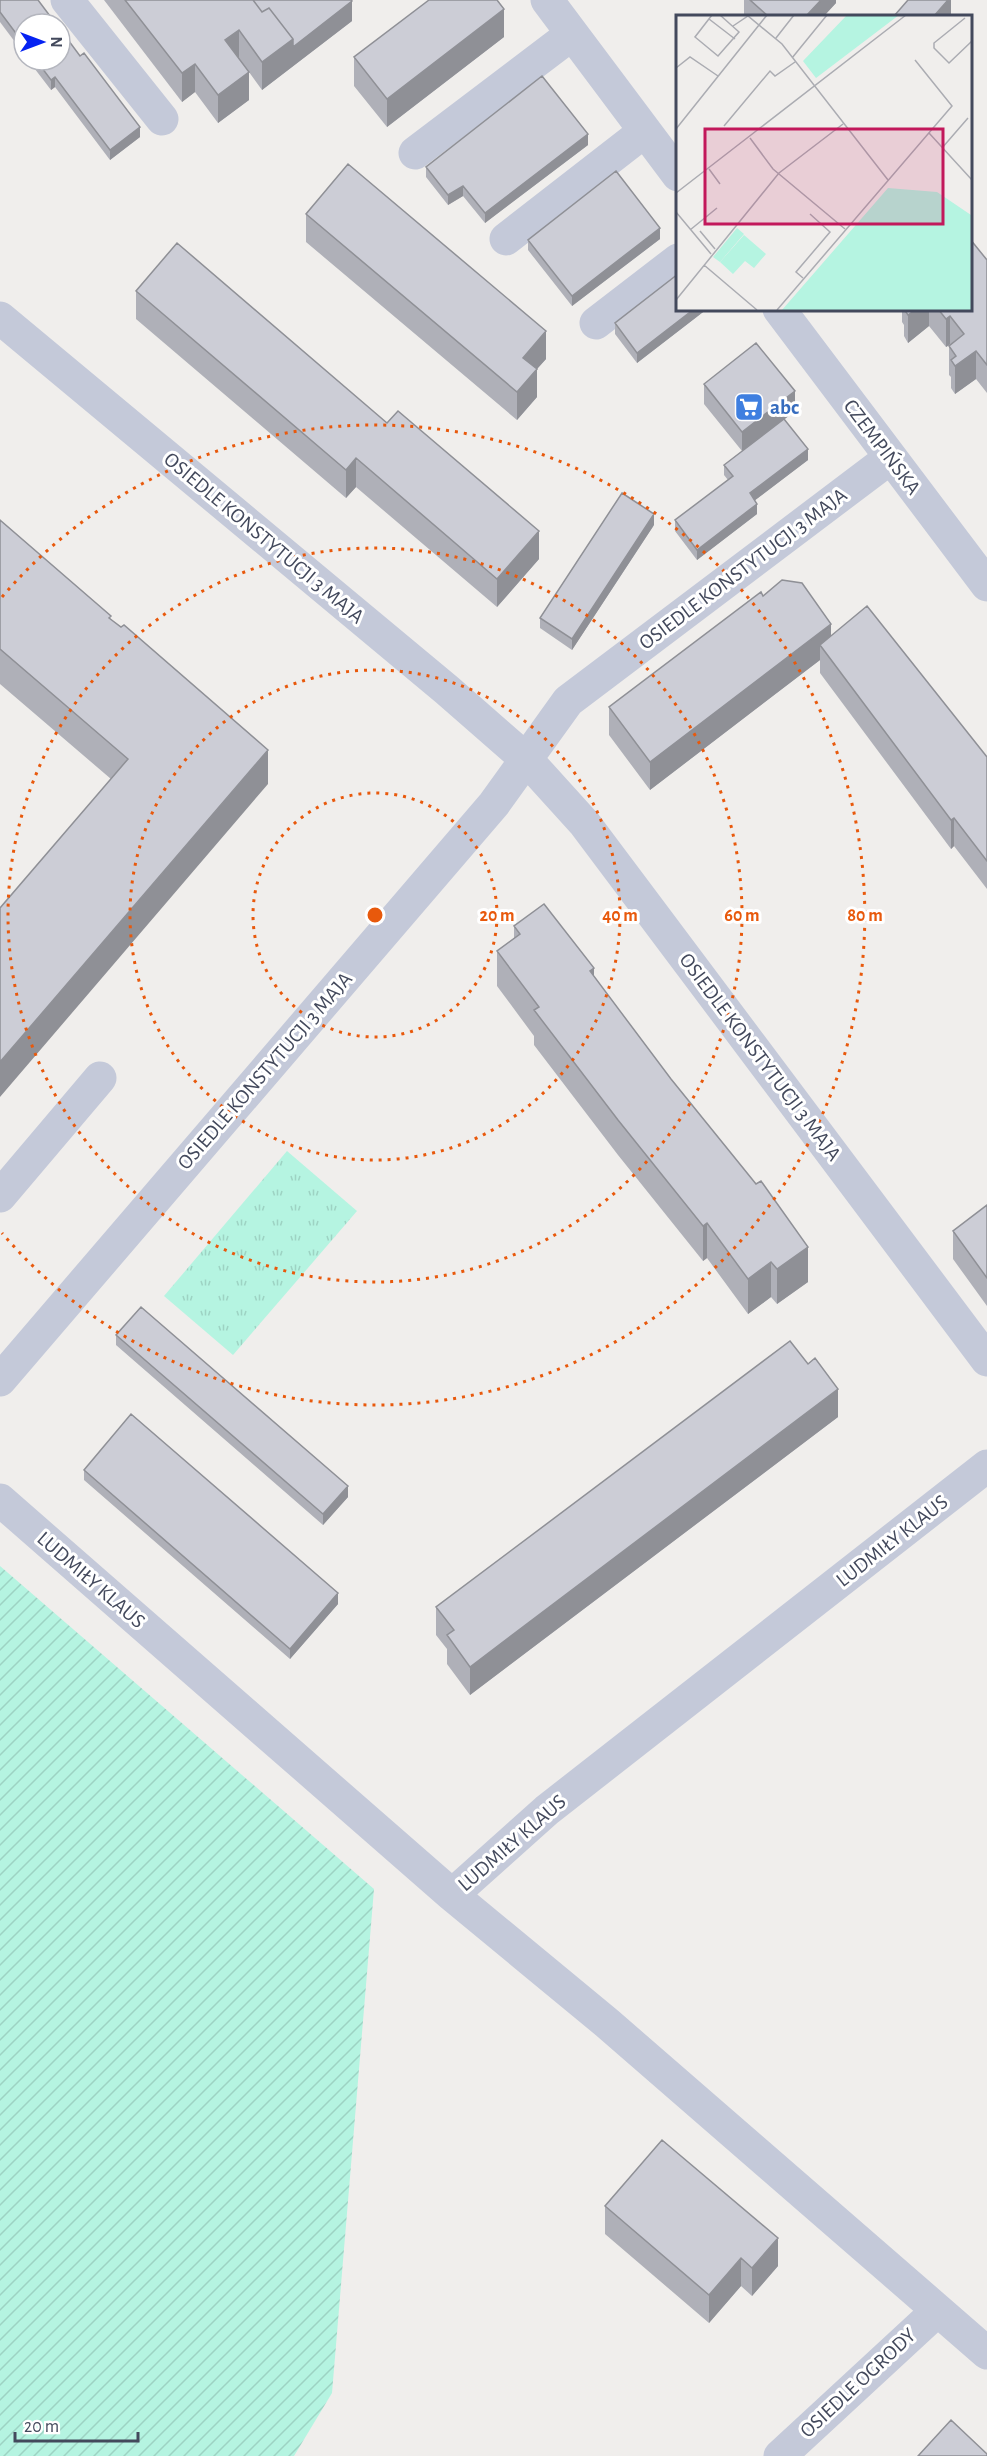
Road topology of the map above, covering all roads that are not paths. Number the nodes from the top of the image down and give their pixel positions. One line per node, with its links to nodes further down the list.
1 (67, 0): 4 (street)
2 (547, 0): 3 (street)
3 (572, 34): 5 (street); 6 (street)
4 (162, 119)
5 (645, 130): 7 (street); 8 (street)
6 (415, 153)
7 (676, 172)
8 (506, 239)
9 (676, 262): 12 (street)
10 (780, 310): 13 (street, CZEMPIŃSKA)
11 (0, 318): 15 (street, OSIEDLE KONSTYTUCJI 3 MAJA)
12 (596, 323)
13 (890, 458): 14 (street, CZEMPIŃSKA); 15 (street, OSIEDLE KONSTYTUCJI 3 MAJA)
14 (987, 585)
15 (527, 760): 18 (street, OSIEDLE KONSTYTUCJI 3 MAJA); 19 (street, OSIEDLE KONSTYTUCJI 3 MAJA)
16 (100, 1078): 17 (street)
17 (0, 1196)
18 (987, 1360)
19 (0, 1380)
20 (987, 1466): 22 (street, LUDMIŁY KLAUS)
21 (0, 1500): 22 (street, LUDMIŁY KLAUS)
22 (452, 1895): 23 (street)
23 (937, 2311): 24 (street); 25 (street, OSIEDLE OGRODY)
24 (987, 2353)
25 (783, 2455)

